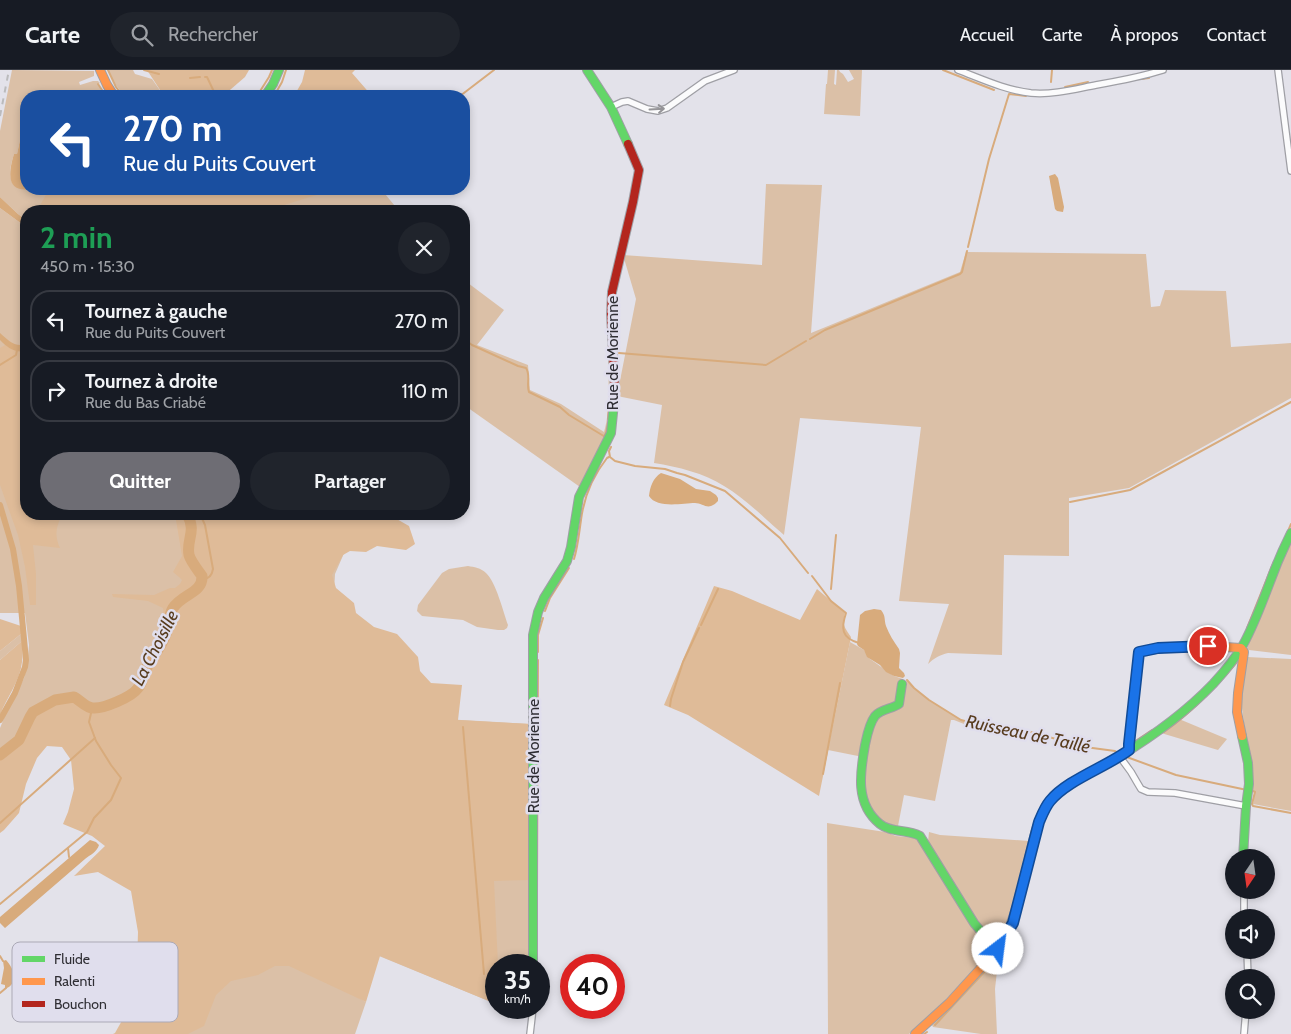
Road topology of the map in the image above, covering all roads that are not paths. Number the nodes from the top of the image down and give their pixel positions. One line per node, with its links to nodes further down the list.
1 (100, 70): 8 (street)
2 (278, 70): 9 (street)
3 (588, 70): 10 (street, Rue de Morienne)
4 (734, 70): 10 (street, one-way to 4)
5 (958, 70): 6 (street)
6 (1164, 70)
7 (1278, 70): 11 (street)
8 (111, 90)
9 (269, 90)
10 (611, 107): 19 (street, Rue de Morienne)
11 (1291, 171)
12 (1291, 533): 13 (street)
13 (1241, 648): 15 (street); 15 (street); 16 (street)
14 (902, 684): 18 (street)
15 (1123, 754): 16 (street); 18 (street)
16 (1246, 806): 17 (street)
17 (1244, 849)
18 (1002, 943): 23 (street)
19 (533, 954)
20 (532, 1019): 22 (street)
21 (1245, 1019): 24 (street)
22 (530, 1034)
23 (915, 1034)
24 (1244, 1034)

